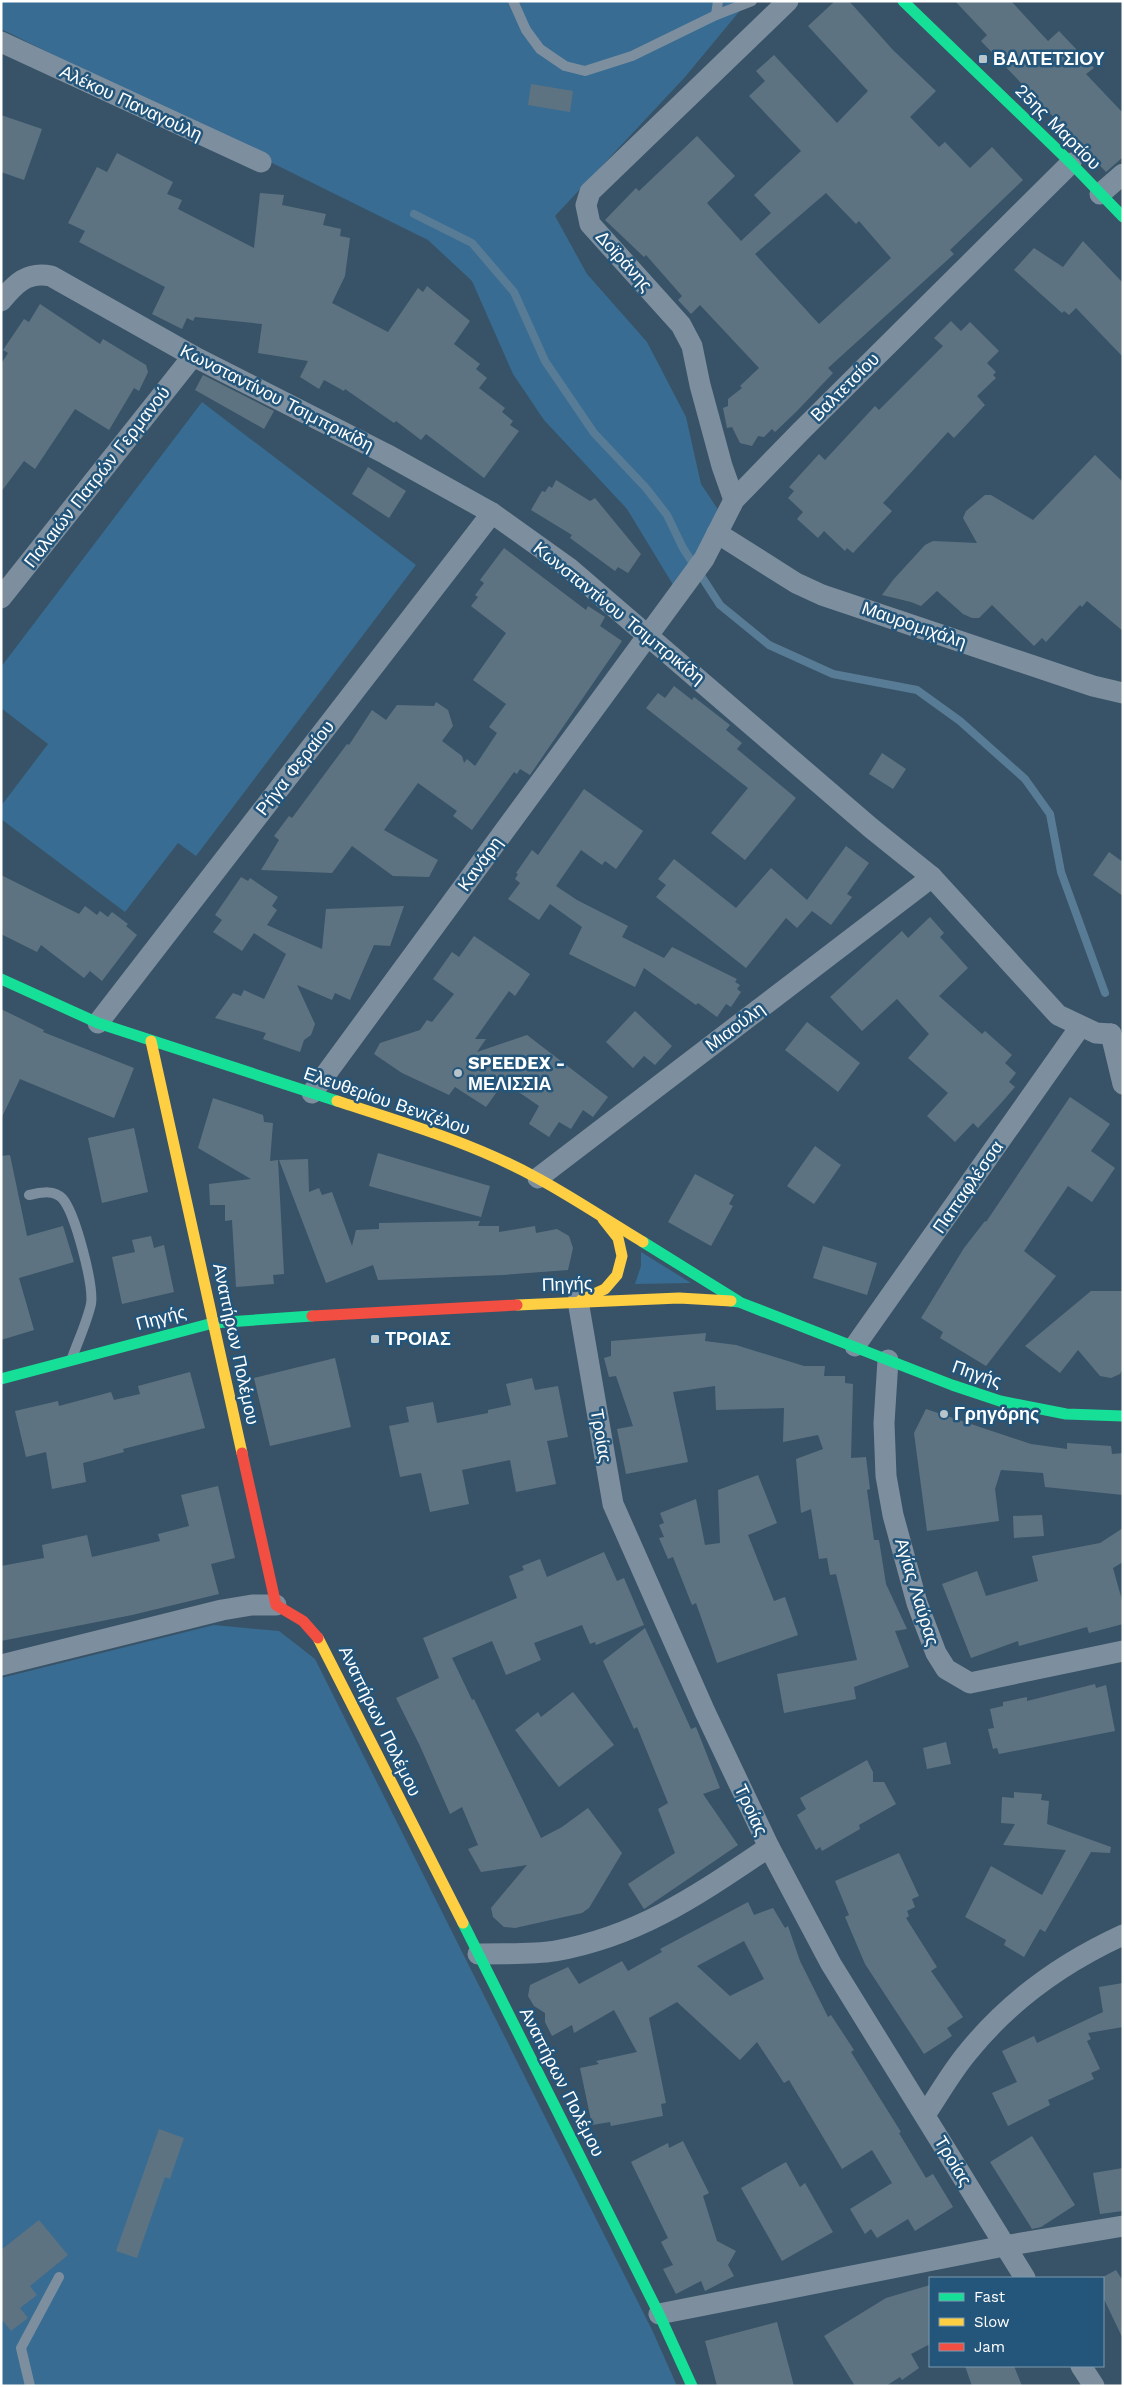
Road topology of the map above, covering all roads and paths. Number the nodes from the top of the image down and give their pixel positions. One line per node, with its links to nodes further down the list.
1 (513, 1): 6 (lane)
2 (718, 1): 6 (lane)
3 (752, 1): 6 (lane)
4 (788, 1): 15 (street, Δοϊράνης)
5 (903, 1): 9 (main road, 25ης Μαρτίου)
6 (716, 15)
7 (1, 42): 8 (street, Αλέκου Παναγούλη)
8 (261, 162)
9 (1071, 163): 11 (main road, 25ης Μαρτίου); 15 (street, Βαλτετσίου)
10 (1123, 174): 11 (street)
11 (1100, 194): 12 (main road, 25ης Μαρτίου)
12 (1123, 217)
13 (1, 302): 14 (street, Κωνσταντίνου Τσιμπρικίδη)
14 (193, 356): 16 (street, Κωνσταντίνου Τσιμπρικίδη); 18 (street, Παλαιών Πατρών Γερμανού)
15 (734, 500): 17 (street, Βαλτετσίου)
16 (492, 513): 19 (street, Κωνσταντίνου Τσιμπρικίδη); 23 (street, Ρήγα Φεραίου)
17 (717, 533): 19 (street, Βαλτετσίου); 20 (street, Μαυρομιχάλη)
18 (1, 598)
19 (648, 635): 21 (street, Κωνσταντίνου Τσιμπρικίδη); 28 (street, Κανάρη)
20 (1123, 693)
21 (932, 876): 24 (street, Κωνσταντίνου Τσιμπρικίδη); 29 (street, Μιαούλη)
22 (1, 979): 23 (main road, Ελευθερίου Βενιζέλου)
23 (98, 1023): 26 (main road, Ελευθερίου Βενιζέλου)
24 (1080, 1027): 25 (street, Κωνσταντίνου Τσιμπρικίδη); 35 (street, Παπαφλέσσα)
25 (1117, 1028): 27 (street)
26 (151, 1041): 28 (main road, Ελευθερίου Βενιζέλου); 34 (main road, Αναπήρων Πολέμου)
27 (1123, 1084)
28 (312, 1094): 29 (main road, Ελευθερίου Βενιζέλου)
29 (538, 1178): 31 (main road, Ελευθερίου Βενιζέλου)
30 (29, 1195): 36 (lane)
31 (602, 1217): 32 (main road); 33 (main road, Ελευθερίου Βενιζέλου)
32 (578, 1301): 33 (main road, Πηγής); 34 (main road, Πηγής); 43 (street, Τροίας)
33 (739, 1302): 35 (main road, Πηγής)
34 (213, 1323): 36 (main road, Πηγής); 40 (main road, Αναπήρων Πολέμου)
35 (856, 1346): 37 (main road, Πηγής)
36 (72, 1359): 38 (main road, Πηγής)
37 (888, 1360): 39 (main road, Πηγής); 41 (street, Αγίας Λαύρας)
38 (1, 1379)
39 (1123, 1416)
40 (276, 1605): 42 (street); 45 (main road, Αναπήρων Πολέμου)
41 (1123, 1651)
42 (1, 1665)
43 (769, 1847): 45 (street); 46 (street, Τροίας)
44 (1123, 1935): 46 (street)
45 (478, 1954): 51 (main road, Αναπήρων Πολέμου)
46 (925, 2115): 48 (street, Τροίας)
47 (1123, 2226): 48 (street)
48 (1004, 2246): 50 (street, Τροίας); 51 (street)
49 (59, 2277): 53 (lane)
50 (1024, 2277)
51 (659, 2314): 54 (main road, Αναπήρων Πολέμου)
52 (1083, 2367): 55 (street)
53 (30, 2386)
54 (692, 2386)
55 (1094, 2386)

